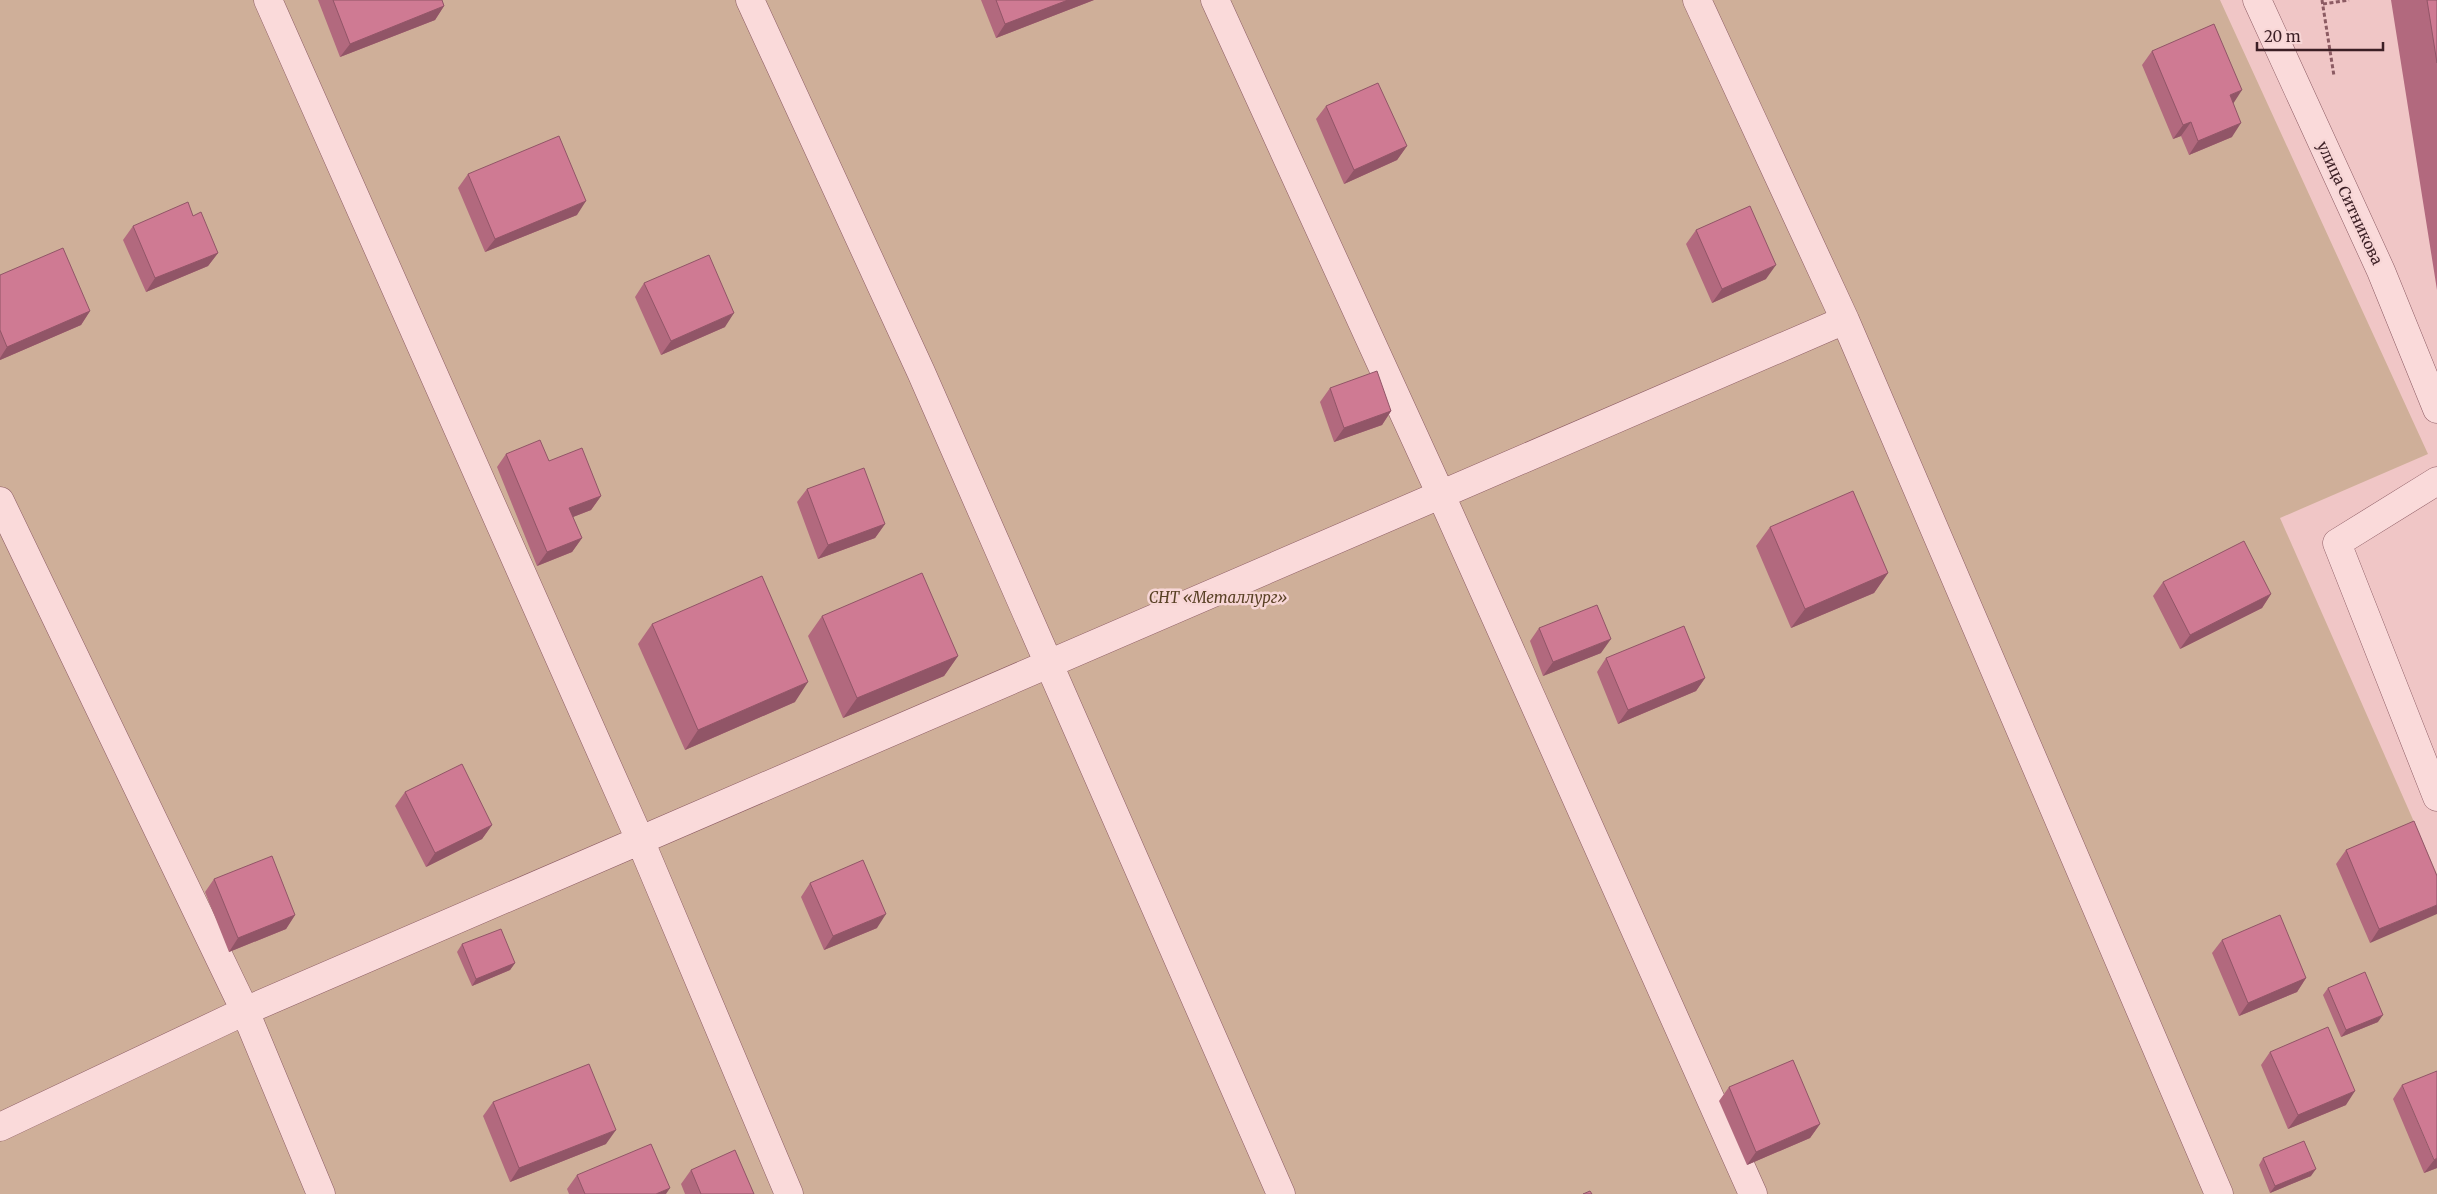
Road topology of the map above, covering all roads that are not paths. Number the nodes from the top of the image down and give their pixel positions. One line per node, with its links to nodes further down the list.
1 (268, 0): 13 (street)
2 (750, 0): 11 (street)
3 (1215, 0): 9 (street)
4 (1697, 0): 6 (street)
5 (2257, 0): 7 (street, улица Ситникова)
6 (1845, 320): 9 (street); 20 (street)
7 (2437, 410)
8 (2437, 481): 12 (street)
9 (1441, 495): 11 (street); 19 (street)
10 (0, 501): 14 (street)
11 (1047, 665): 13 (street); 18 (street)
12 (2437, 797)
13 (640, 840): 14 (street); 17 (street)
14 (245, 1011): 15 (street); 16 (street)
15 (0, 1127)
16 (321, 1194)
17 (789, 1194)
18 (1281, 1194)
19 (1753, 1194)
20 (2220, 1194)

